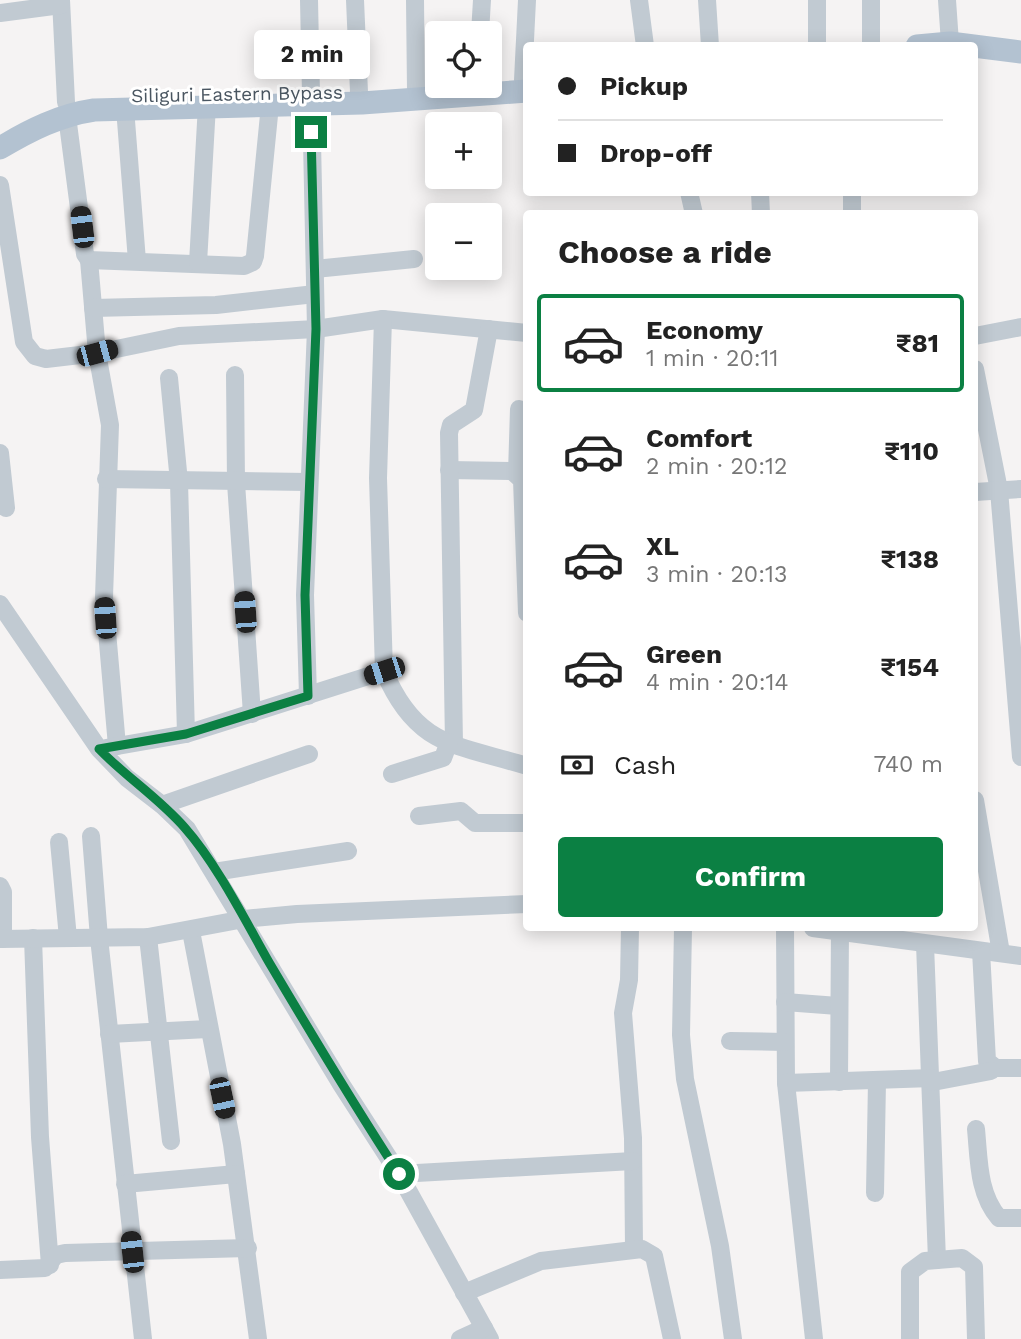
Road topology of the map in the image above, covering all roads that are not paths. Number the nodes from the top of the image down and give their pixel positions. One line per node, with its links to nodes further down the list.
1 (309, 0): 30 (street)
2 (355, 0): 29 (street)
3 (415, 0): 28 (street)
4 (482, 0): 13 (street)
5 (527, 0): 14 (street)
6 (639, 0): 15 (street)
7 (707, 0): 16 (street)
8 (817, 0): 17 (street)
9 (872, 0): 18 (street)
10 (947, 0): 19 (street)
11 (61, 3): 12 (street); 34 (street)
12 (0, 13)
13 (481, 21)
14 (526, 42)
15 (644, 42)
16 (710, 42)
17 (817, 42)
18 (871, 42)
19 (950, 42)
20 (978, 46): 21 (main road)
21 (1021, 51)
22 (978, 55): 23 (main road)
23 (1021, 62)
24 (523, 84): 25 (main road)
25 (502, 85)
26 (523, 85): 30 (main road, Siliguri Eastern Bypass)
27 (425, 90): 28 (main road, Siliguri Eastern Bypass)
28 (416, 91): 29 (main road, Siliguri Eastern Bypass)
29 (359, 92): 30 (main road, Siliguri Eastern Bypass)
30 (310, 99): 32 (main road, Siliguri Eastern Bypass); 34 (main road, Siliguri Eastern Bypass); 42 (street)
31 (207, 105): 32 (main road, Siliguri Eastern Bypass); 33 (main road, Siliguri Eastern Bypass); 41 (street)
32 (270, 105): 41 (street)
33 (125, 108): 34 (main road, Siliguri Eastern Bypass); 40 (street)
34 (67, 109): 35 (main road, Siliguri Eastern Bypass); 36 (main road, Siliguri Eastern Bypass); 39 (street)
35 (0, 134)
36 (0, 148)
37 (0, 185): 51 (street)
38 (414, 259): 42 (street)
39 (89, 260): 40 (street); 44 (street)
40 (137, 261): 41 (street)
41 (198, 263)
42 (315, 269): 43 (street)
43 (315, 294): 44 (street); 48 (street)
44 (93, 308): 51 (street)
45 (383, 319): 47 (street); 48 (street); 69 (street)
46 (1021, 327): 50 (street)
47 (489, 328): 49 (street); 57 (street)
48 (316, 329): 51 (street); 61 (street)
49 (523, 332)
50 (978, 334)
51 (97, 353): 59 (street)
52 (235, 375): 62 (street)
53 (169, 378): 60 (street)
54 (978, 384): 64 (street)
55 (519, 408): 58 (street)
56 (0, 453): 67 (street)
57 (449, 470): 58 (street); 73 (street)
58 (517, 473): 66 (street)
59 (106, 480): 60 (street); 74 (street)
60 (179, 482): 62 (street); 72 (street)
61 (308, 482): 62 (street); 70 (street)
62 (236, 483): 71 (street)
63 (1021, 489): 64 (street)
64 (999, 490): 65 (street); 77 (street)
65 (978, 492)
66 (523, 507)
67 (6, 508)
68 (1, 613): 75 (street)
69 (384, 671): 70 (street); 73 (street)
70 (308, 696): 71 (street)
71 (252, 714): 72 (street)
72 (186, 734): 74 (street)
73 (451, 743): 78 (street); 79 (street)
74 (117, 746): 75 (street)
75 (99, 749): 80 (street)
76 (309, 754): 80 (street)
77 (1021, 757)
78 (523, 765)
79 (392, 774)
80 (162, 805): 87 (street)
81 (419, 816): 83 (street)
82 (978, 817): 104 (street)
83 (523, 823)
84 (92, 836): 97 (street)
85 (59, 842): 100 (street)
86 (348, 850): 87 (street)
87 (214, 872): 90 (street)
88 (0, 886): 102 (street)
89 (523, 904): 90 (street)
90 (244, 919): 91 (street); 123 (street)
91 (191, 930): 98 (street); 108 (street)
92 (629, 931): 121 (street)
93 (682, 931): 139 (street)
94 (785, 931): 106 (street)
95 (839, 931): 107 (street)
96 (848, 931): 101 (street)
97 (99, 937): 98 (street); 100 (street); 110 (street)
98 (148, 937): 109 (street)
99 (33, 938): 100 (street); 102 (street); 131 (street)
100 (68, 938)
101 (913, 938): 103 (street); 115 (street)
102 (2, 939)
103 (981, 951): 104 (street); 113 (street)
104 (1002, 953): 105 (street)
105 (1021, 956)
106 (785, 1002): 107 (street); 112 (street)
107 (838, 1006): 117 (street)
108 (208, 1029): 109 (street); 122 (street)
109 (161, 1031): 110 (street); 120 (street)
110 (109, 1034): 124 (street)
111 (730, 1041): 112 (street)
112 (785, 1042): 118 (street)
113 (1021, 1068)
114 (991, 1071): 115 (street)
115 (932, 1078): 116 (street); 130 (street)
116 (877, 1081): 117 (street); 125 (street)
117 (839, 1082): 118 (street)
118 (786, 1083): 140 (street)
119 (976, 1129): 126 (street)
120 (171, 1141)
121 (633, 1161): 123 (street); 128 (street)
122 (236, 1174): 124 (street); 127 (street)
123 (399, 1174): 133 (street)
124 (125, 1184): 129 (street)
125 (875, 1194)
126 (1021, 1218)
127 (248, 1248): 129 (street); 136 (street)
128 (634, 1249): 133 (street); 138 (street)
129 (132, 1252): 131 (street); 135 (street)
130 (937, 1260): 141 (street); 142 (street)
131 (50, 1265): 132 (street)
132 (0, 1270)
133 (464, 1293): 134 (street)
134 (487, 1333): 137 (street)
135 (143, 1339)
136 (258, 1339)
137 (460, 1339)
138 (672, 1339)
139 (733, 1339)
140 (814, 1339)
141 (910, 1339)
142 (976, 1339)

